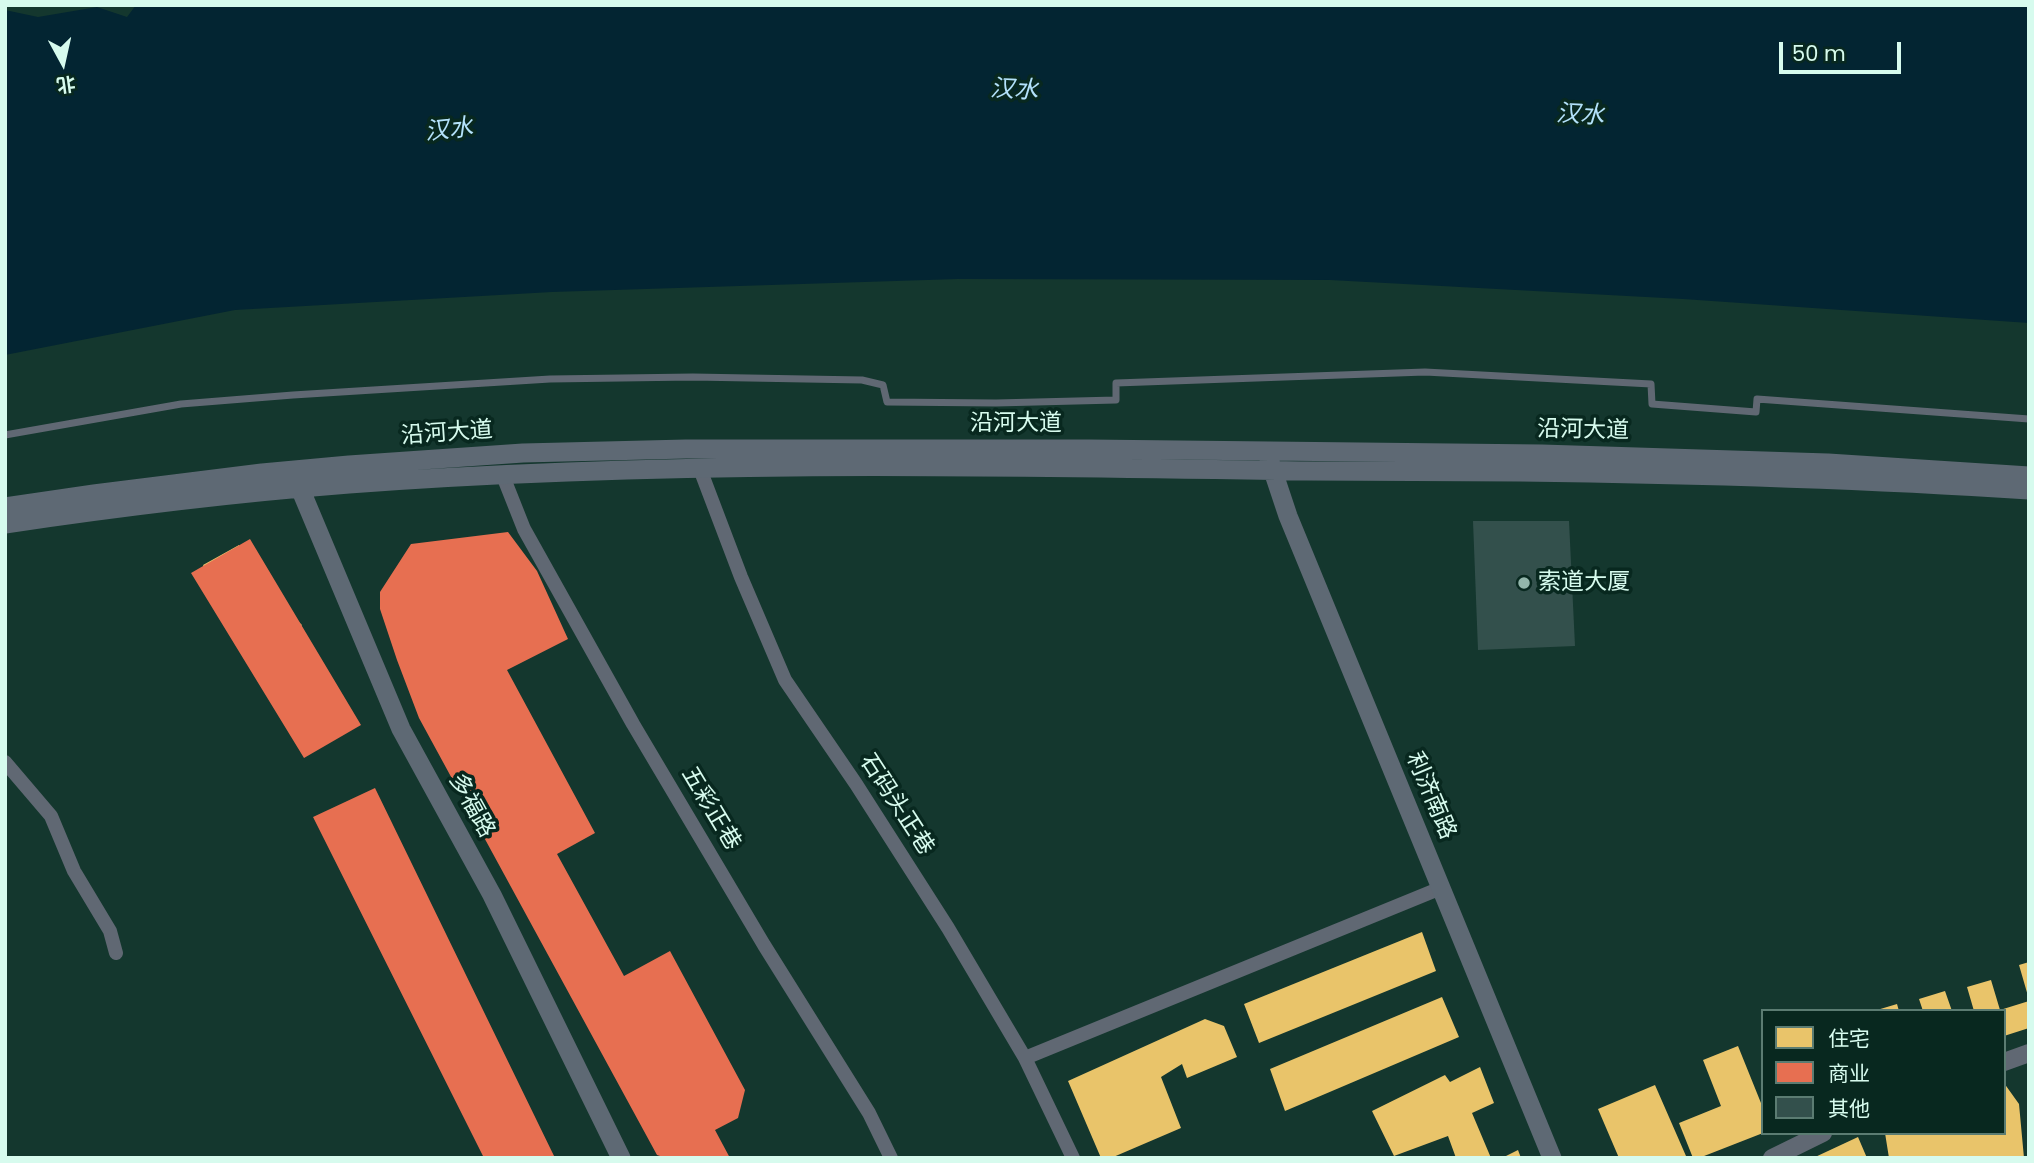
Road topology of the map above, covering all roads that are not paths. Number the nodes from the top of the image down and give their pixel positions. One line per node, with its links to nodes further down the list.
1 (2029, 419): 2 (lane)
2 (5, 435)
3 (1267, 451): 5 (main road, 沿河大道); 6 (main road, 利济南路); 8 (main road, 沿河大道)
4 (700, 469): 6 (main road, 沿河大道); 7 (main road, 沿河大道); 17 (street, 石码头正巷)
5 (292, 471): 9 (main road, 多福路); 11 (main road, 沿河大道)
6 (1273, 471): 10 (main road, 沿河大道); 14 (main road, 利济南路)
7 (503, 476): 9 (main road, 沿河大道); 21 (street, 五彩正巷)
8 (2029, 476)
9 (302, 489): 12 (main road, 沿河大道); 20 (main road, 多福路)
10 (2029, 490)
11 (5, 508)
12 (5, 524)
13 (5, 762): 15 (street)
14 (1441, 888): 17 (street); 23 (main road, 利济南路)
15 (116, 953)
16 (2029, 1053): 18 (street)
17 (1025, 1058): 22 (street, 石码头正巷)
18 (2006, 1061)
19 (1819, 1135): 24 (street)
20 (621, 1158)
21 (891, 1158)
22 (1073, 1158)
23 (1552, 1158)
24 (1772, 1158)

